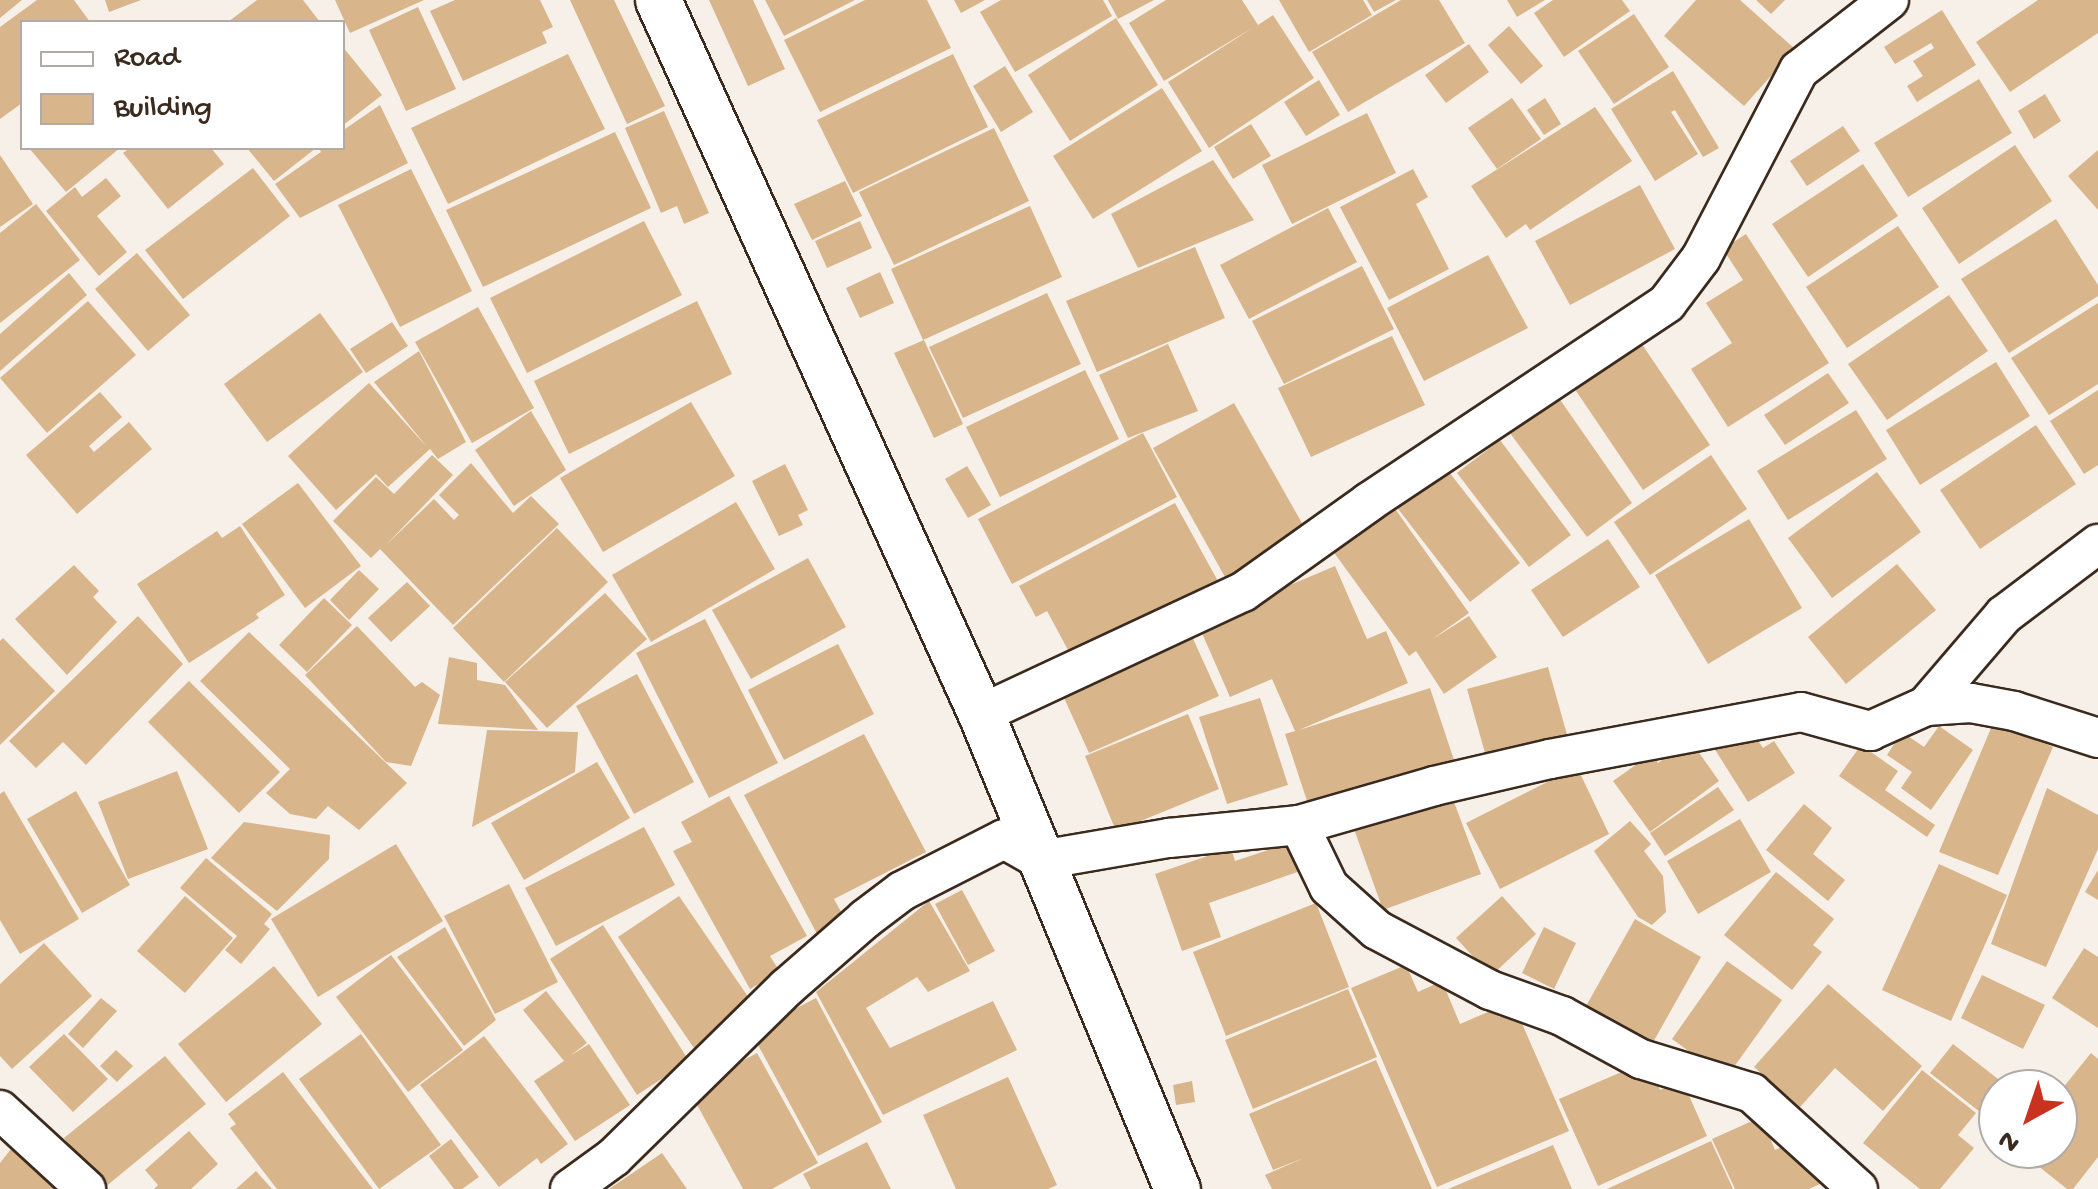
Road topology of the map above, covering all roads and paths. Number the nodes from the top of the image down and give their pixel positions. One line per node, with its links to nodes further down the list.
1 (658, 0): 5 (street)
2 (1889, 0): 5 (street)
3 (2098, 544): 4 (street)
4 (1926, 706): 6 (street); 7 (street)
5 (981, 714): 8 (street)
6 (2098, 738)
7 (1299, 825): 8 (street); 13 (street)
8 (1042, 860): 11 (street); 12 (street)
9 (0, 1110): 10 (street)
10 (86, 1189)
11 (570, 1189)
12 (1178, 1189)
13 (1858, 1189)

